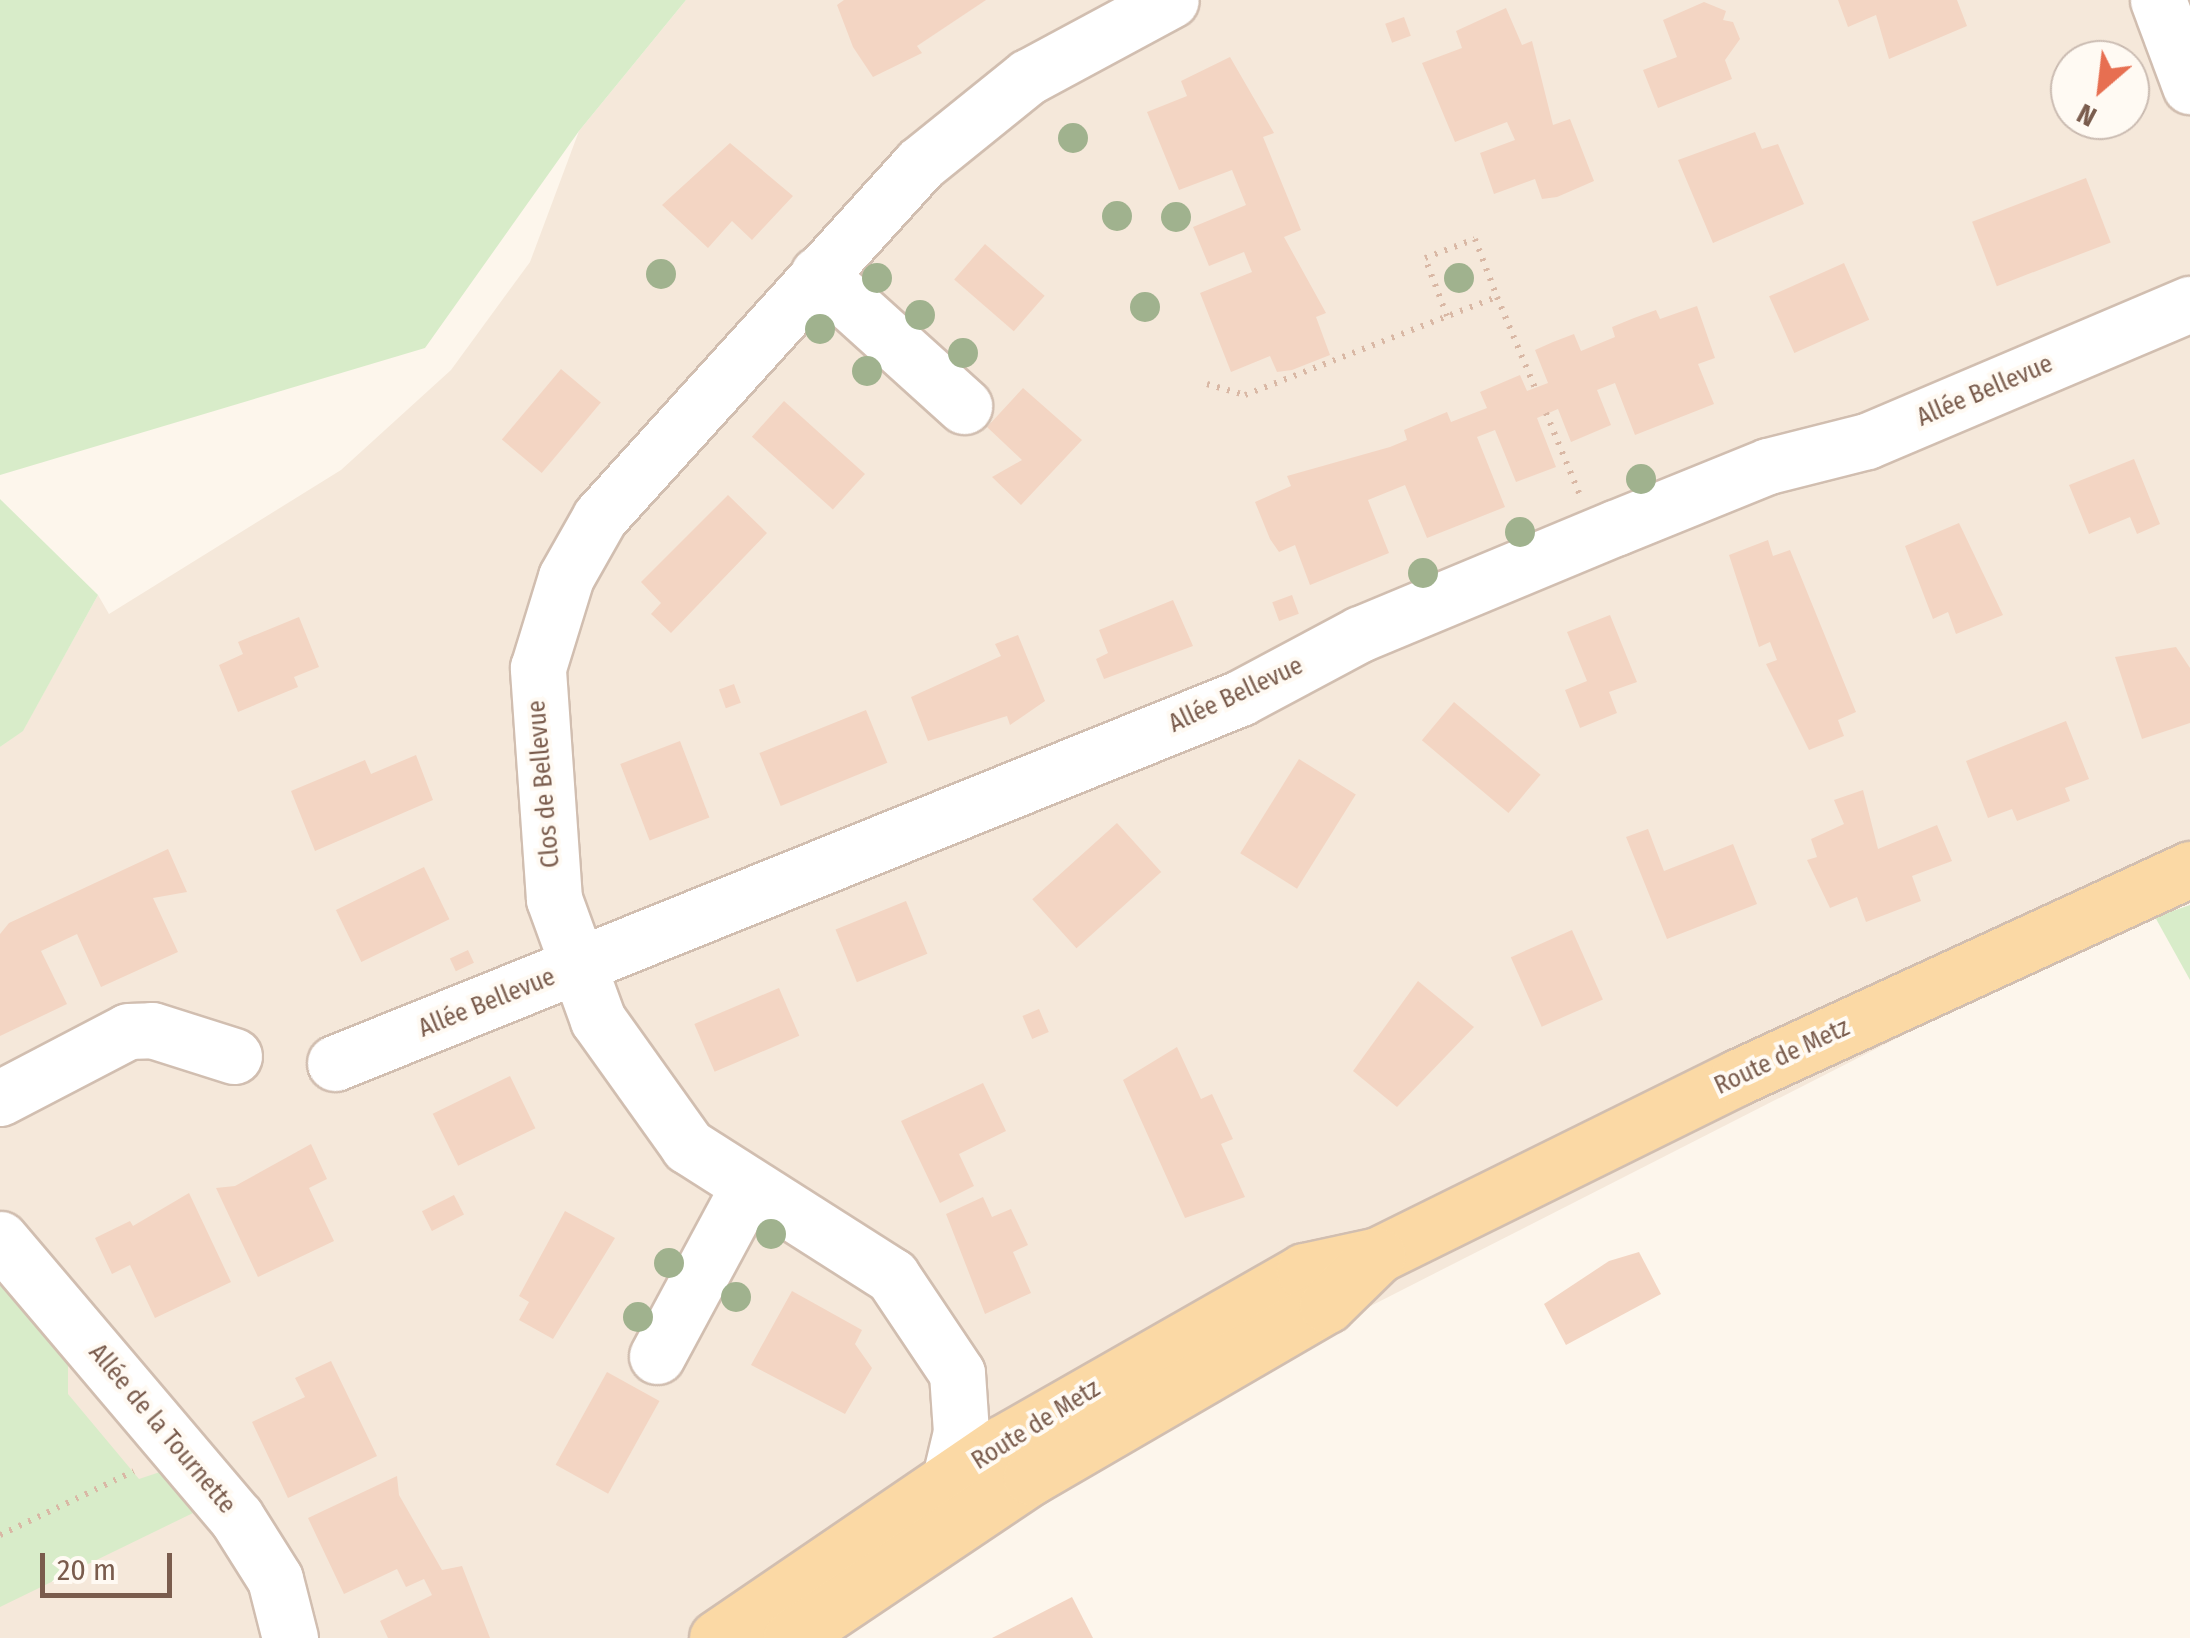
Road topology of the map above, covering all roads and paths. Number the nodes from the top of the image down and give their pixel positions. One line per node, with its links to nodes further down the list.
1 (1172, 0): 4 (street, Clos de Bellevue)
2 (2158, 0): 3 (street)
3 (2190, 86)
4 (818, 274): 10 (street); 14 (street, Clos de Bellevue)
5 (1497, 297): 7 (path); 7 (path); 9 (path)
6 (2190, 304): 12 (street, Allée Bellevue)
7 (1447, 316): 8 (path)
8 (1208, 384)
9 (1535, 388)
10 (964, 406)
11 (1546, 414): 12 (path)
12 (1597, 536): 14 (street, Allée Bellevue)
13 (2190, 870): 20 (main road, Route de Metz)
14 (575, 968): 16 (street, Allée Bellevue); 18 (street, Clos de Bellevue)
15 (234, 1056): 17 (street)
16 (336, 1063)
17 (0, 1098)
18 (748, 1186): 21 (street); 22 (street, Clos de Bellevue)
19 (0, 1239): 24 (street, Allée de la Tournette)
20 (1378, 1255): 23 (main road, Route de Metz); 25 (main road, Route de Metz)
21 (657, 1356)
22 (957, 1373): 23 (street, Clos de Bellevue); 25 (street)
23 (1017, 1435): 25 (main road, Route de Metz)
24 (182, 1448): 26 (path); 27 (street, Allée de la Tournette)
25 (952, 1503): 28 (main road, Route de Metz); 29 (main road, Route de Metz)
26 (0, 1535)
27 (290, 1638)
28 (717, 1638)
29 (791, 1638)

